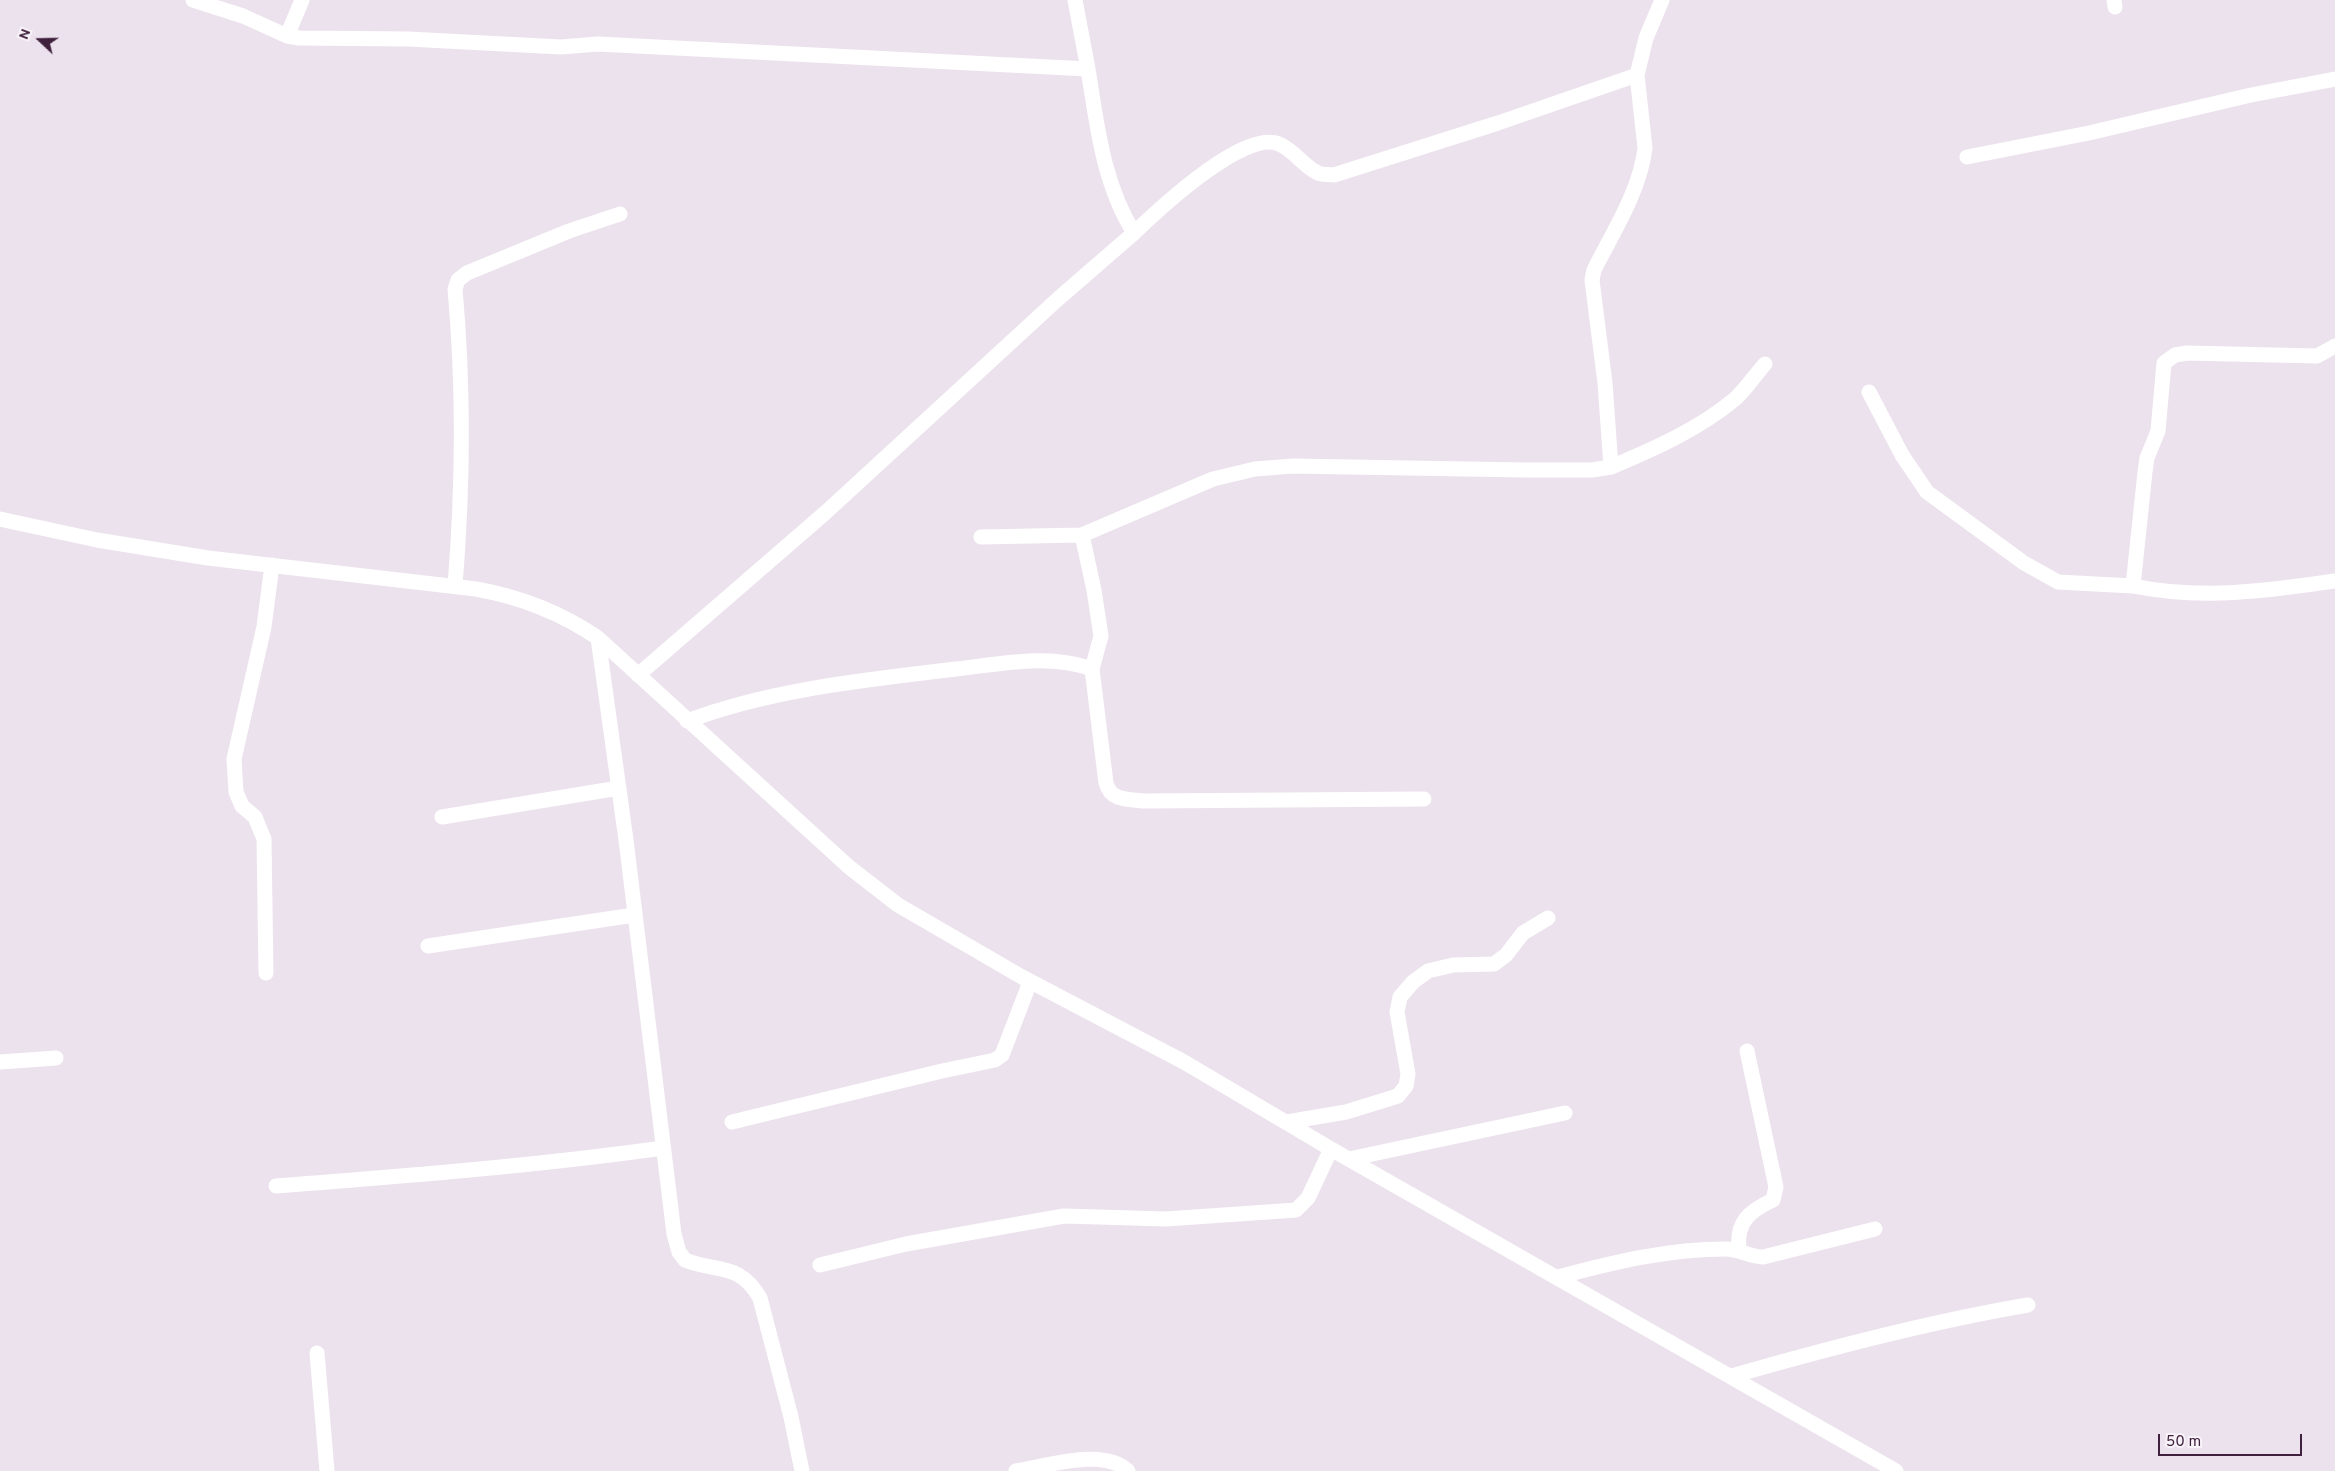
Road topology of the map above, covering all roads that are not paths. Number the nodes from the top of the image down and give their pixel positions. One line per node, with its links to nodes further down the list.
1 (193, 0): 5 (street)
2 (302, 0): 5 (street)
3 (1075, 0): 6 (street)
4 (1662, 0): 7 (street)
5 (287, 36): 6 (street)
6 (1088, 69): 11 (street)
7 (1637, 75): 11 (street); 15 (street)
8 (2335, 79): 9 (street)
9 (1967, 156)
10 (620, 214): 21 (street)
11 (1134, 233): 25 (street)
12 (2335, 346): 22 (street)
13 (1765, 364): 15 (street)
14 (1869, 392): 22 (street)
15 (1612, 467): 17 (street)
16 (0, 519): 19 (street)
17 (1082, 535): 18 (street); 24 (street)
18 (982, 537)
19 (272, 565): 21 (street); 33 (street)
20 (2335, 582): 22 (street)
21 (455, 586): 23 (street)
22 (2132, 586)
23 (598, 638): 25 (street); 27 (street)
24 (1092, 669): 26 (street); 28 (street)
25 (638, 675): 26 (street)
26 (687, 722): 34 (street)
27 (619, 788): 29 (street); 30 (street)
28 (1424, 799)
29 (442, 817)
30 (634, 914): 32 (street); 41 (street)
31 (1548, 918): 40 (street)
32 (428, 946)
33 (266, 973)
34 (1030, 982): 39 (street); 40 (street)
35 (1747, 1051): 46 (street)
36 (56, 1058): 37 (street)
37 (0, 1062)
38 (1565, 1113): 43 (street)
39 (732, 1122)
40 (1287, 1122): 42 (street)
41 (663, 1148): 44 (street); 53 (street)
42 (1331, 1150): 43 (street); 47 (street)
43 (1349, 1159): 48 (street)
44 (276, 1186)
45 (1875, 1229): 46 (street)
46 (1739, 1250): 48 (street)
47 (820, 1265)
48 (1558, 1277): 51 (street)
49 (2028, 1305): 51 (street)
50 (317, 1353): 52 (street)
51 (1732, 1376): 56 (street)
52 (327, 1471)
53 (802, 1471)
54 (1016, 1471): 55 (street)
55 (1128, 1471)
56 (1896, 1471)

